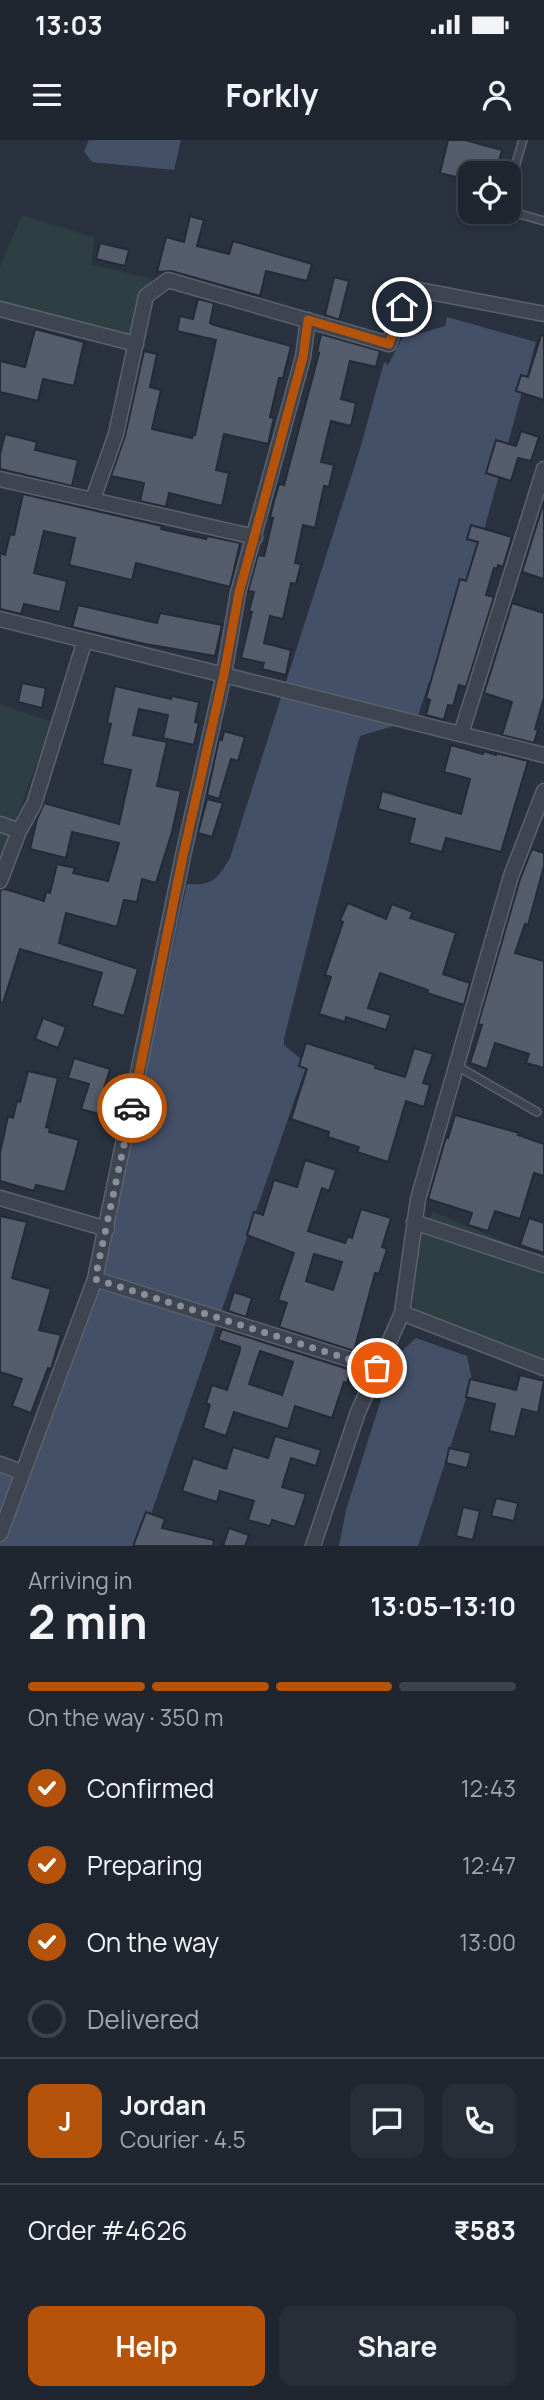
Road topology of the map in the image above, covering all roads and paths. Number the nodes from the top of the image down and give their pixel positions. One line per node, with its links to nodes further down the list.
1 (523, 140): 2 (lane)
2 (517, 161)
3 (521, 214): 4 (lane)
4 (544, 220)
5 (0, 309): 8 (street)
6 (544, 314): 7 (street)
7 (308, 320): 8 (street); 12 (street)
8 (136, 344): 11 (street)
9 (544, 469): 16 (street)
10 (0, 480): 11 (street)
11 (93, 499): 12 (street)
12 (255, 537): 15 (street)
13 (0, 619): 14 (street)
14 (85, 640): 15 (street); 20 (street)
15 (224, 674): 16 (street); 26 (street)
16 (461, 734): 17 (street)
17 (544, 755)
18 (544, 791): 22 (street)
19 (0, 824): 20 (street)
20 (19, 831): 21 (street)
21 (0, 881)
22 (457, 1066): 23 (lane); 25 (street)
23 (537, 1112)
24 (0, 1199): 26 (street)
25 (414, 1222): 27 (street); 29 (street)
26 (107, 1229): 28 (street)
27 (544, 1265)
28 (95, 1279): 30 (street); 33 (street)
29 (402, 1312): 30 (street); 31 (street)
30 (377, 1368): 35 (street)
31 (544, 1368)
32 (0, 1464): 33 (street)
33 (21, 1472): 34 (street)
34 (0, 1534)
35 (313, 1546)

